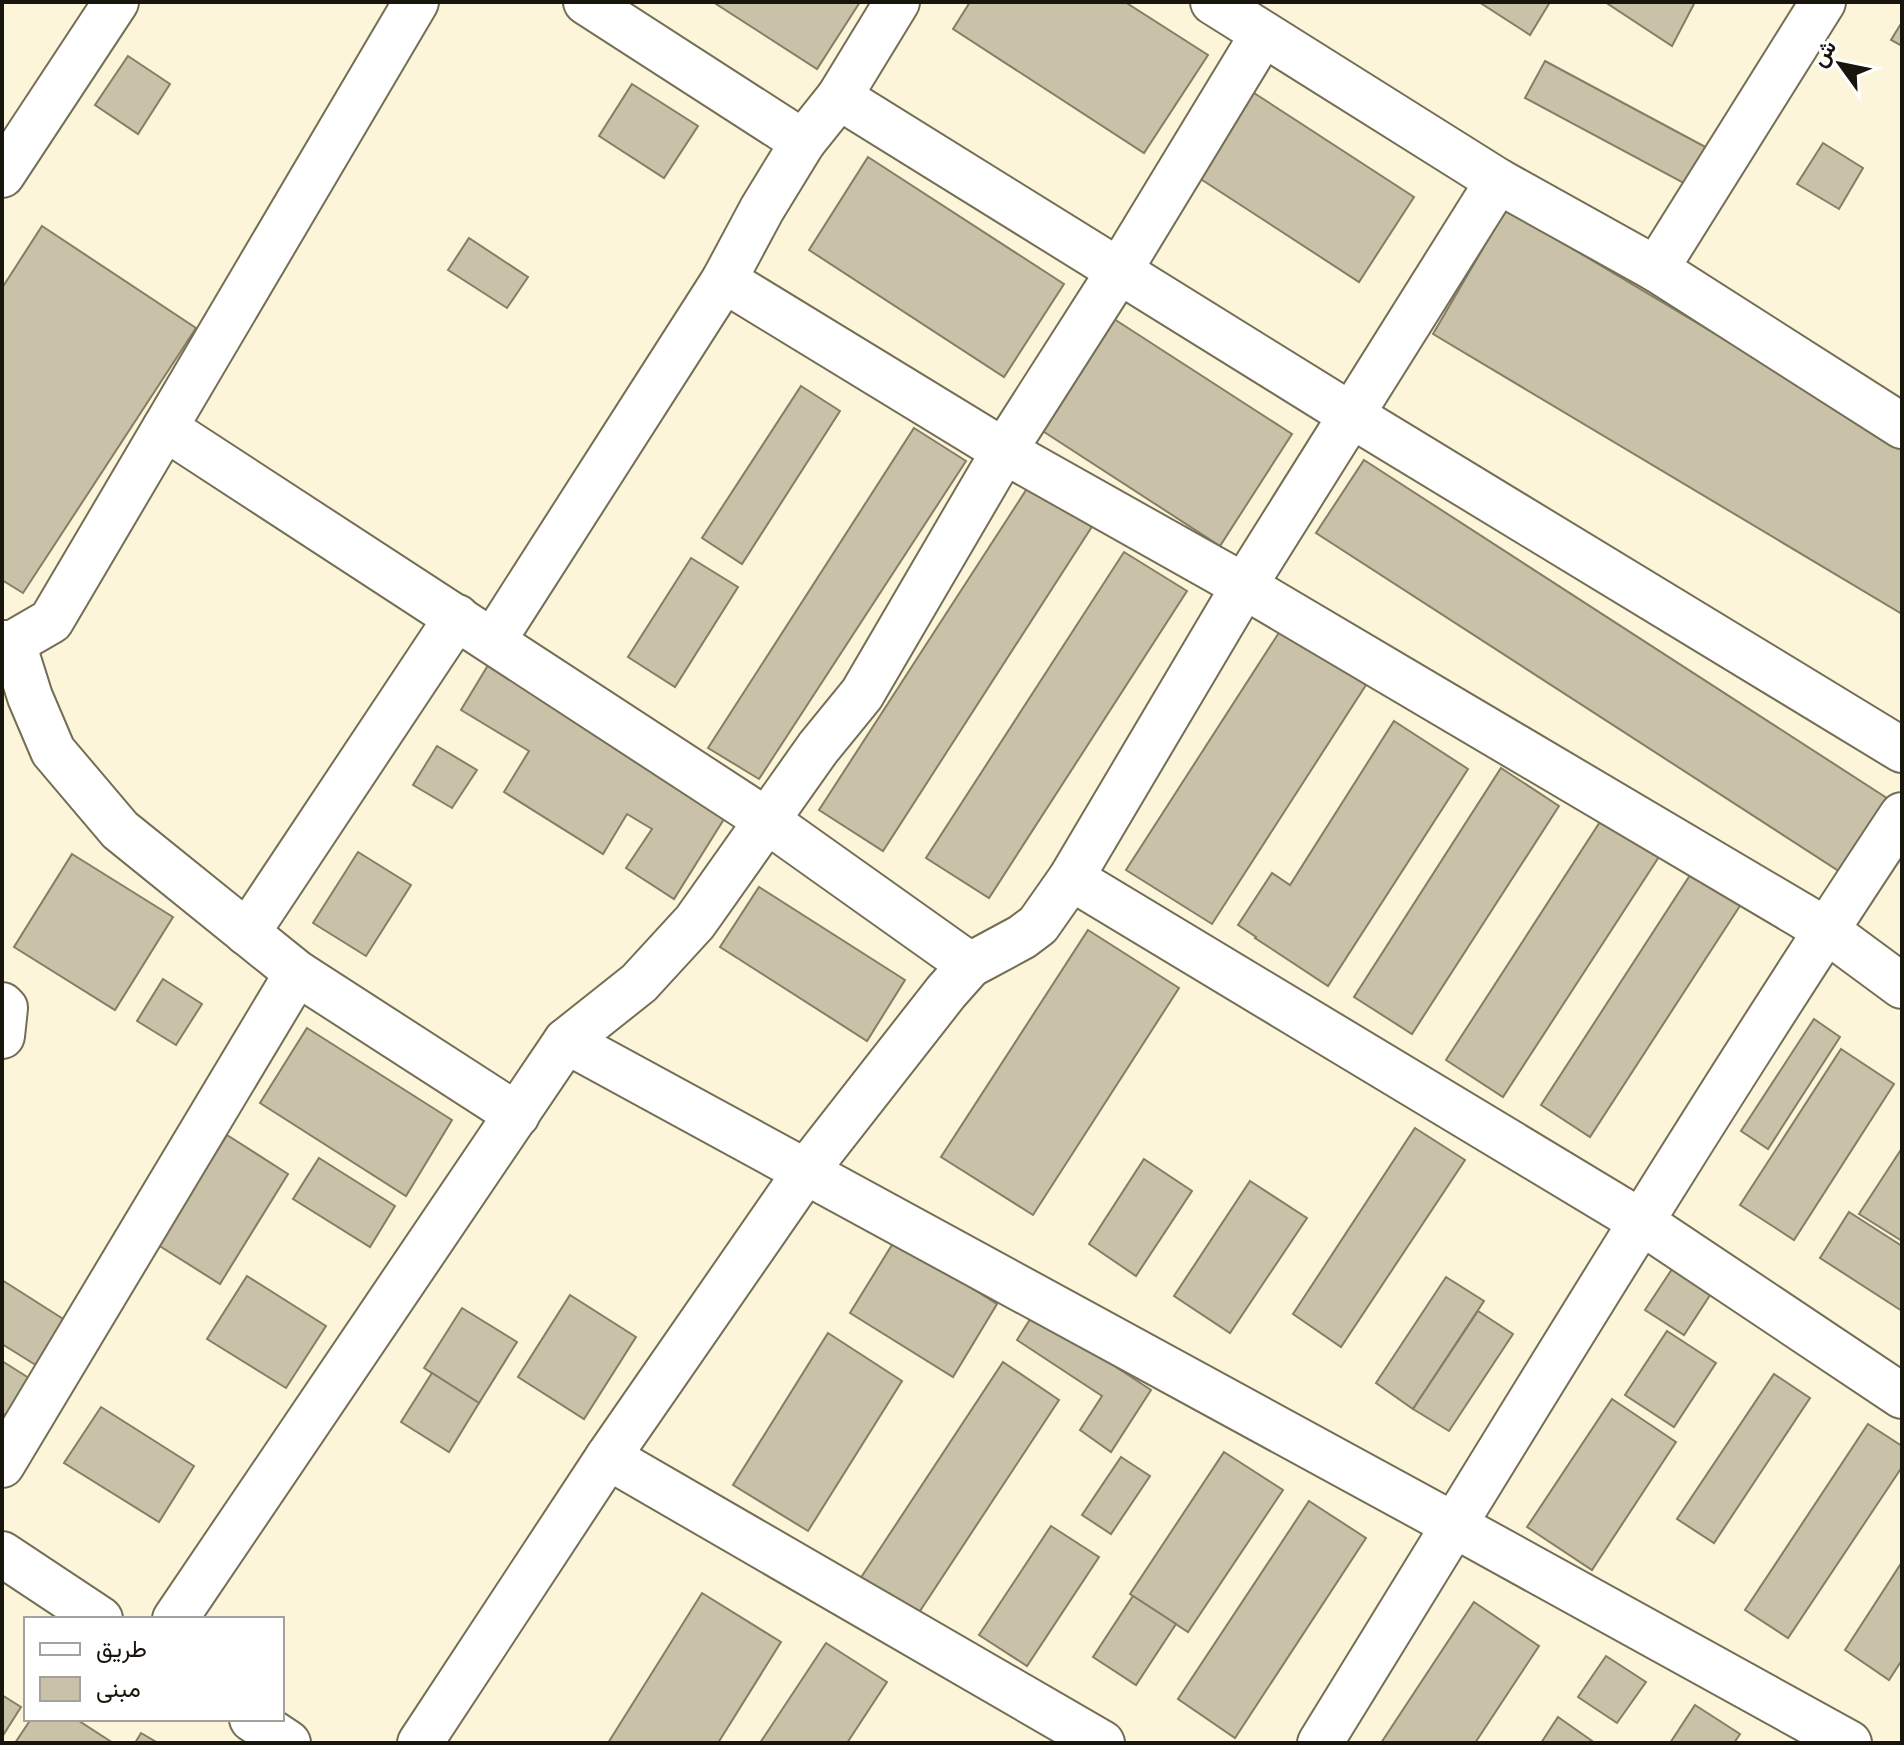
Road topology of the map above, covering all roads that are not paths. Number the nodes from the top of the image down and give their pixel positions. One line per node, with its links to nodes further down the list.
1 (116, 2): 10 (street)
2 (416, 2): 17 (street)
3 (897, 2): 8 (street)
4 (1823, 2): 12 (street)
5 (1223, 5): 7 (street)
6 (612, 9): 9 (street)
7 (1263, 34): 11 (street); 13 (street)
8 (839, 97): 9 (street); 13 (street)
9 (803, 142): 14 (street)
10 (2, 175)
11 (1498, 181): 12 (street); 15 (street)
12 (1656, 269): 16 (street)
13 (1119, 271): 15 (street); 18 (street)
14 (724, 280): 18 (street); 21 (street)
15 (1351, 415): 19 (street); 23 (street)
16 (1902, 426)
17 (165, 428): 20 (street); 22 (street)
18 (1004, 451): 19 (street); 25 (street)
19 (1244, 586): 26 (street); 27 (street)
20 (457, 617): 21 (street); 28 (street)
21 (493, 641): 25 (street)
22 (7, 643): 28 (street)
23 (1902, 750)
24 (1902, 815): 27 (street)
25 (766, 820): 29 (street); 34 (street)
26 (1071, 878): 29 (street); 37 (street)
27 (1826, 930): 31 (street); 37 (street)
28 (247, 933): 30 (street)
29 (970, 965): 36 (street)
30 (297, 973): 35 (street); 40 (street)
31 (1902, 986)
32 (2, 1005): 33 (street)
33 (2, 1036)
34 (566, 1041): 35 (street); 36 (street)
35 (517, 1115): 44 (street)
36 (806, 1171): 39 (street); 41 (street)
37 (1640, 1221): 38 (street); 41 (street)
38 (1902, 1396)
39 (608, 1457): 47 (street); 48 (street)
40 (2, 1465)
41 (1454, 1525): 49 (street); 50 (street)
42 (2, 1554): 43 (street)
43 (97, 1617)
44 (176, 1617)
45 (255, 1721): 46 (street)
46 (288, 1743)
47 (420, 1743)
48 (1102, 1743)
49 (1320, 1743)
50 (1849, 1743)

